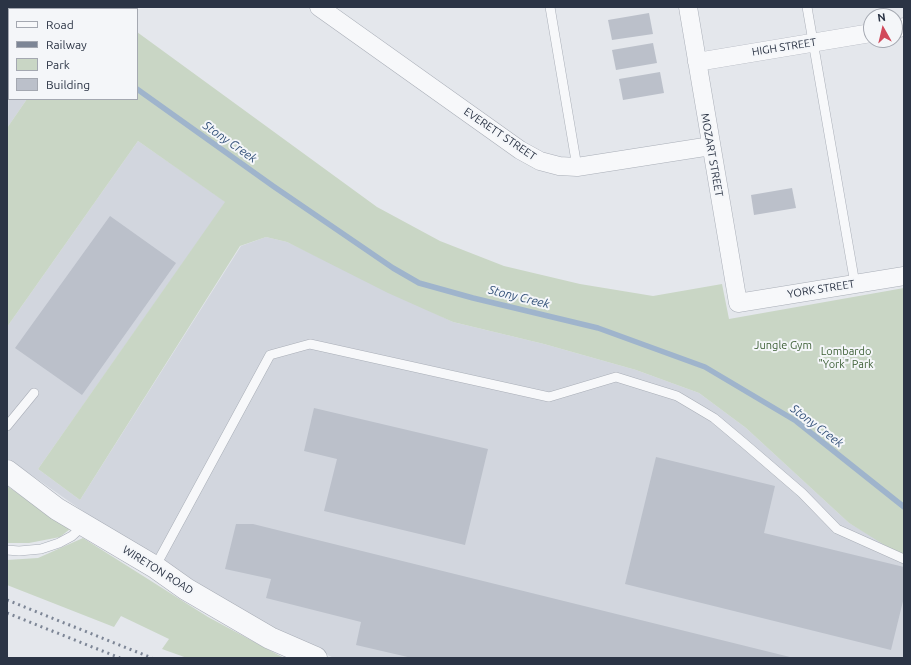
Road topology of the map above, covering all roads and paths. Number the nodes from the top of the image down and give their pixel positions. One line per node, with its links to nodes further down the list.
1 (688, 7): 7 (street, MOZART STREET)
2 (807, 7): 6 (lane)
3 (323, 8): 9 (street, EVERETT STREET)
4 (548, 8): 9 (lane)
5 (863, 34): 6 (street, HIGH STREET)
6 (813, 42): 7 (street, HIGH STREET); 11 (lane)
7 (697, 62): 8 (street, MOZART STREET)
8 (710, 146): 9 (street, EVERETT STREET); 12 (street, MOZART STREET)
9 (577, 167)
10 (904, 276): 11 (street, YORK STREET)
11 (854, 284): 12 (street, YORK STREET)
12 (738, 303)
13 (34, 393): 14 (lane)
14 (7, 426)
15 (7, 471): 16 (street, WIRETON ROAD)
16 (84, 525): 17 (lane); 19 (street, WIRETON ROAD)
17 (7, 550)
18 (904, 560): 19 (lane)
19 (154, 567): 20 (street, WIRETON ROAD)
20 (316, 658)

